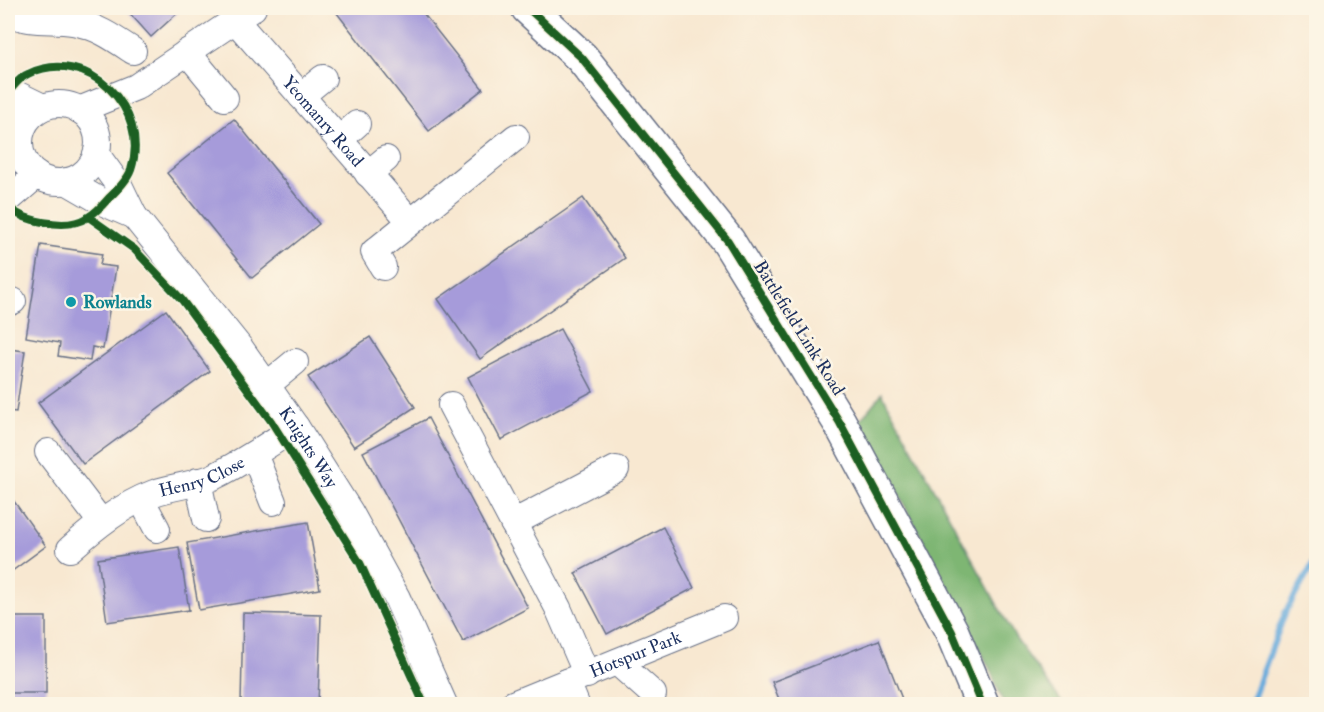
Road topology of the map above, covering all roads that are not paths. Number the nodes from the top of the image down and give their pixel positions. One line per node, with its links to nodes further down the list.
1 (528, 8): 42 (main road, Battlefield Link Road)
2 (8, 13): 4 (street)
3 (244, 14): 5 (street, Yeomanry Road); 8 (street, Yeomanry Road)
4 (133, 51)
5 (187, 52): 9 (street); 11 (street, Yeomanry Road)
6 (323, 78): 8 (street)
7 (8, 90): 10 (street)
8 (301, 96): 19 (street, Yeomanry Road)
9 (225, 98)
10 (44, 107): 11 (street); 13 (street)
11 (87, 118): 14 (street)
12 (516, 137): 19 (street)
13 (14, 140): 15 (street)
14 (96, 154): 16 (street); 18 (street, Knights Way)
15 (37, 175): 16 (street, Knights Way); 17 (street)
16 (66, 181): 18 (street, Knights Way)
17 (8, 200)
18 (134, 216): 22 (street, Knights Way)
19 (410, 221): 20 (street)
20 (383, 267)
21 (295, 362): 22 (street)
22 (267, 385): 24 (street, Knights Way)
23 (451, 405): 33 (street)
24 (296, 427): 26 (street, Henry Close); 40 (street, Knights Way)
25 (48, 452): 32 (street)
26 (254, 454): 28 (street, Henry Close); 30 (street)
27 (616, 469): 33 (street)
28 (198, 481): 29 (street, Henry Close); 31 (street)
29 (141, 499): 32 (street, Henry Close); 34 (street)
30 (273, 502)
31 (206, 519)
32 (101, 522): 35 (street, Henry Close)
33 (513, 523): 38 (street)
34 (158, 530)
35 (70, 549)
36 (724, 618): 37 (street, Hotspur Park)
37 (617, 662): 38 (street, Hotspur Park); 39 (street)
38 (577, 687): 41 (street, Hotspur Park)
39 (653, 694)
40 (444, 705)
41 (513, 705)
42 (982, 705)

